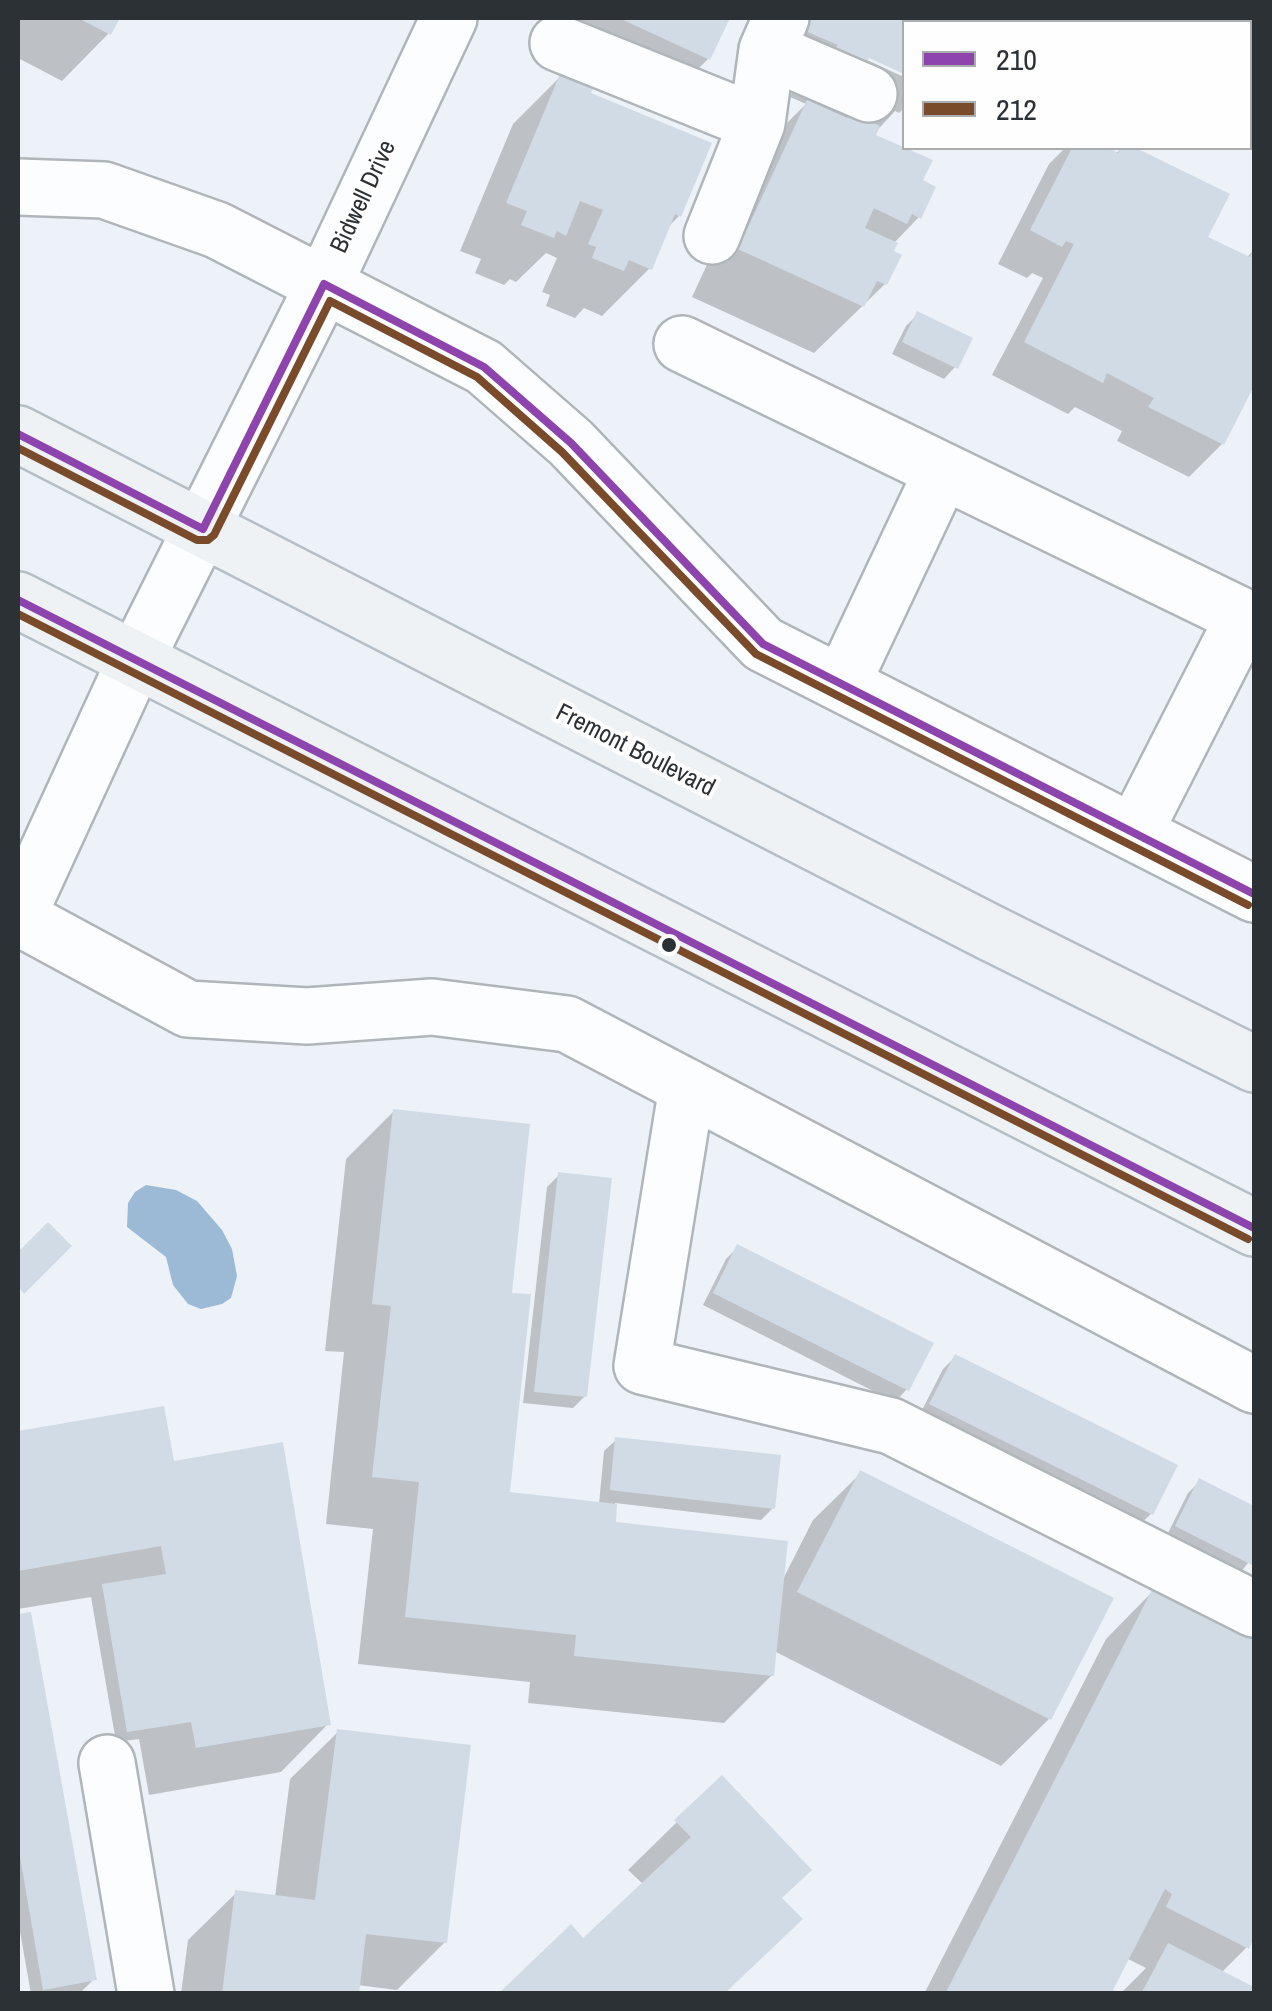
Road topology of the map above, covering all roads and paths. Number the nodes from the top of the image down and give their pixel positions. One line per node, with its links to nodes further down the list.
1 (449, 18): 8 (street, Bidwell Drive)
2 (774, 34): 4 (street); 5 (street)
3 (558, 42): 5 (street)
4 (869, 94)
5 (757, 123): 7 (street)
6 (18, 188): 8 (street)
7 (712, 236)
8 (324, 284): 12 (street, Bidwell Drive); 15 (street)
9 (682, 344): 11 (street)
10 (18, 434): 12 (main road, Fremont Boulevard)
11 (942, 472): 15 (street); 16 (street)
12 (203, 529): 14 (street, Bidwell Drive); 19 (main road, Fremont Boulevard)
13 (18, 600): 14 (main road)
14 (136, 658): 18 (street, Bidwell Drive); 21 (main road)
15 (842, 684): 16 (street)
16 (1134, 833): 17 (street)
17 (1254, 894)
18 (18, 917): 20 (street)
19 (1254, 1064)
20 (687, 1087): 22 (street); 23 (street)
21 (1254, 1228)
22 (1254, 1385)
23 (1254, 1609)
24 (107, 1763): 25 (street)
25 (146, 1994)

